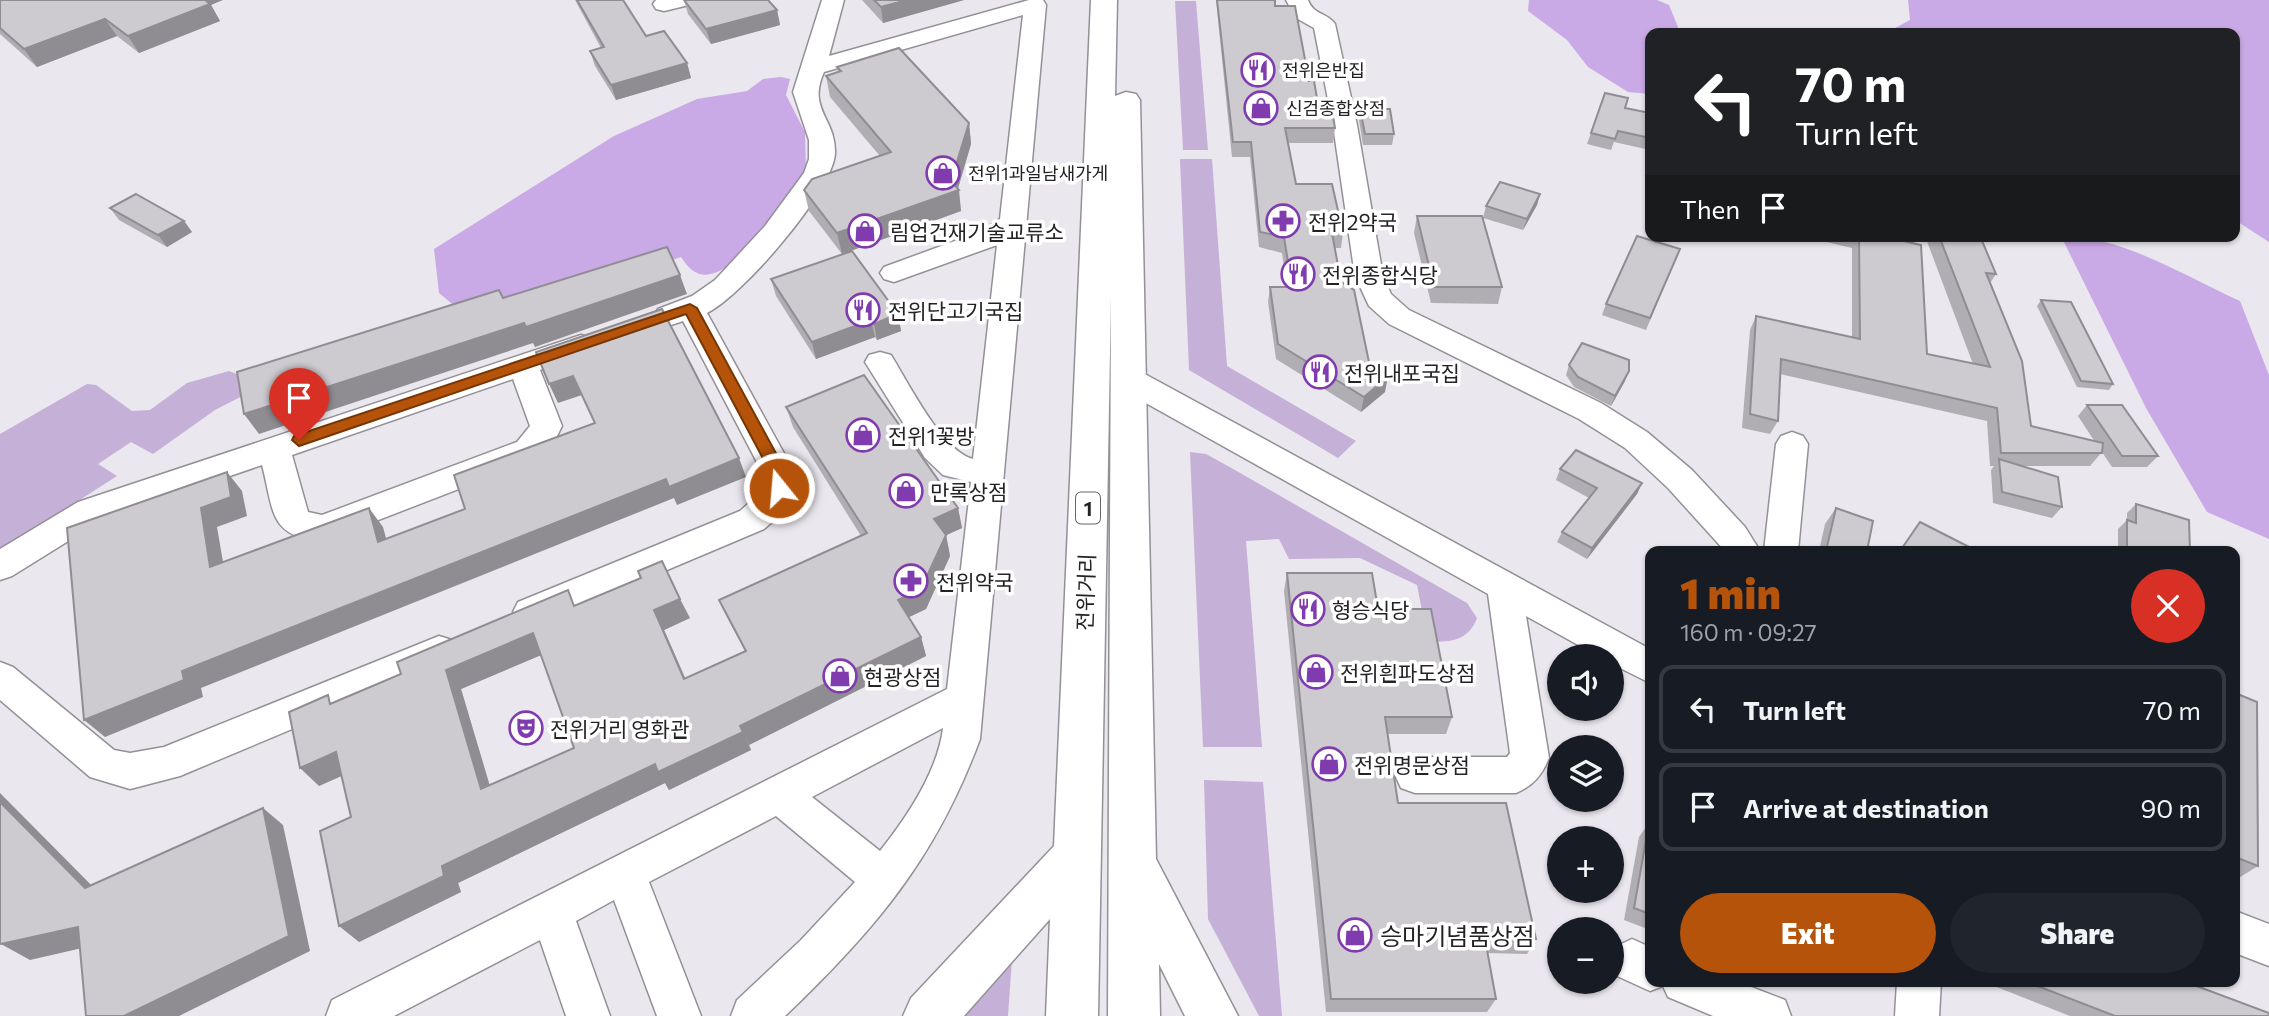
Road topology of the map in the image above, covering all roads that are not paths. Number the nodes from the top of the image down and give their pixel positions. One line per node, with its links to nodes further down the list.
1 (833, 0): 6 (street)
2 (1104, 0): 25 (main road, 전위거리 / 1)
3 (1126, 0): 12 (main road, 1)
4 (1297, 0): 16 (street)
5 (1042, 2): 6 (street); 7 (street)
6 (814, 67): 9 (street)
7 (1015, 221): 8 (street); 15 (street)
8 (894, 273)
9 (690, 308): 11 (street); 21 (street)
10 (880, 362): 15 (street)
11 (523, 365): 14 (street); 14 (street)
12 (1130, 380): 19 (street); 26 (main road, 1)
13 (1792, 444): 17 (street)
14 (274, 449): 18 (street)
15 (988, 475): 22 (street)
16 (1740, 546)
17 (1782, 546)
18 (0, 566)
19 (1504, 587): 20 (street); 23 (street)
20 (1645, 664)
21 (0, 678)
22 (965, 698): 24 (street); 28 (street)
23 (1415, 775)
24 (779, 794): 27 (street); 28 (street)
25 (1077, 855): 38 (main road); 39 (main road, 전위거리 / 1)
26 (1134, 865): 40 (main road, 1); 41 (main road)
27 (625, 873): 29 (street); 36 (street)
28 (884, 880): 37 (street)
29 (551, 911): 34 (street); 35 (street)
30 (2240, 934): 31 (street)
31 (2269, 945)
32 (1696, 987): 42 (street)
33 (1919, 987): 43 (street)
34 (357, 1013)
35 (588, 1016)
36 (679, 1016)
37 (753, 1016)
38 (929, 1016)
39 (1072, 1016)
40 (1134, 1016)
41 (1212, 1016)
42 (1769, 1016)
43 (1917, 1016)

